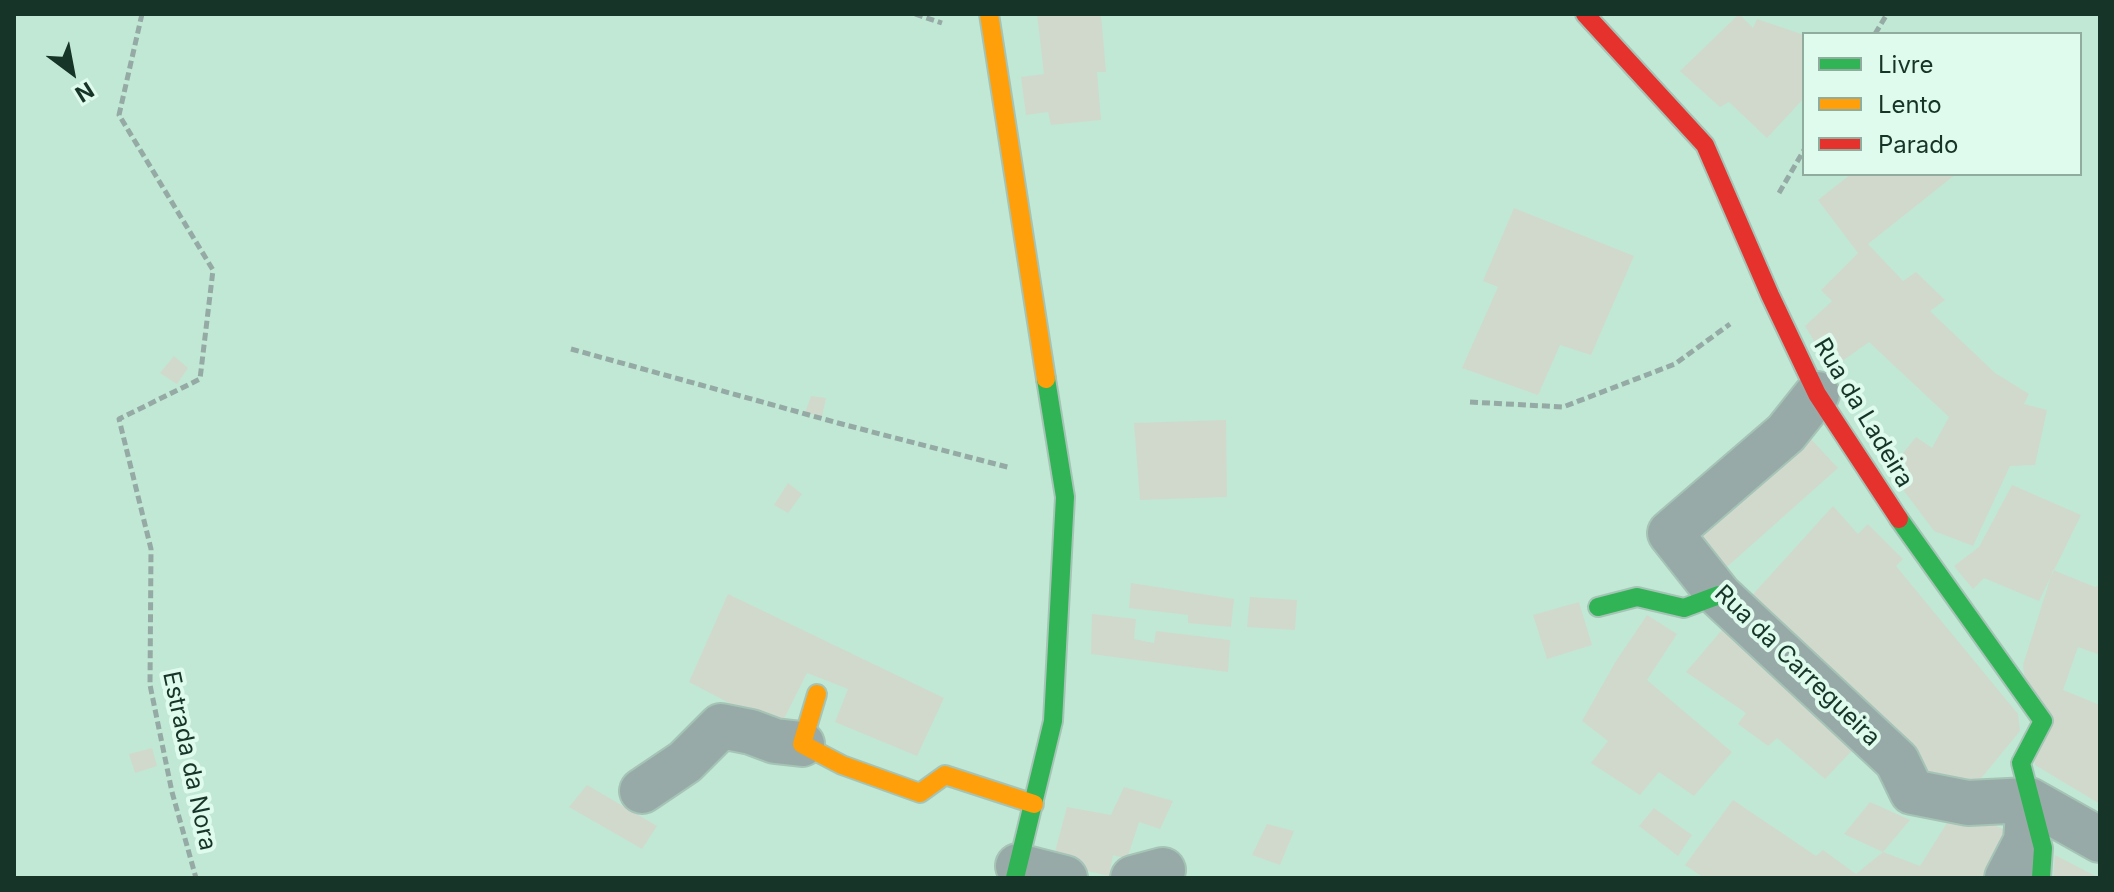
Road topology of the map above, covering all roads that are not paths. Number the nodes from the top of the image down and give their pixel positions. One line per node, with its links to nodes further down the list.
1 (989, 14): 10 (street)
2 (1585, 14): 3 (street, Rua da Ladeira)
3 (1817, 394): 4 (street, Rua da Carregueira); 9 (street, Rua da Ladeira)
4 (1719, 595): 5 (street); 9 (street, Rua da Carregueira)
5 (1598, 607)
6 (817, 694): 7 (street)
7 (802, 744): 8 (street); 10 (street)
8 (642, 791)
9 (2029, 800): 11 (street); 14 (street); 15 (street)
10 (1034, 804): 12 (street)
11 (2100, 840)
12 (1017, 872): 13 (street)
13 (1065, 878)
14 (2007, 878)
15 (2041, 878)

